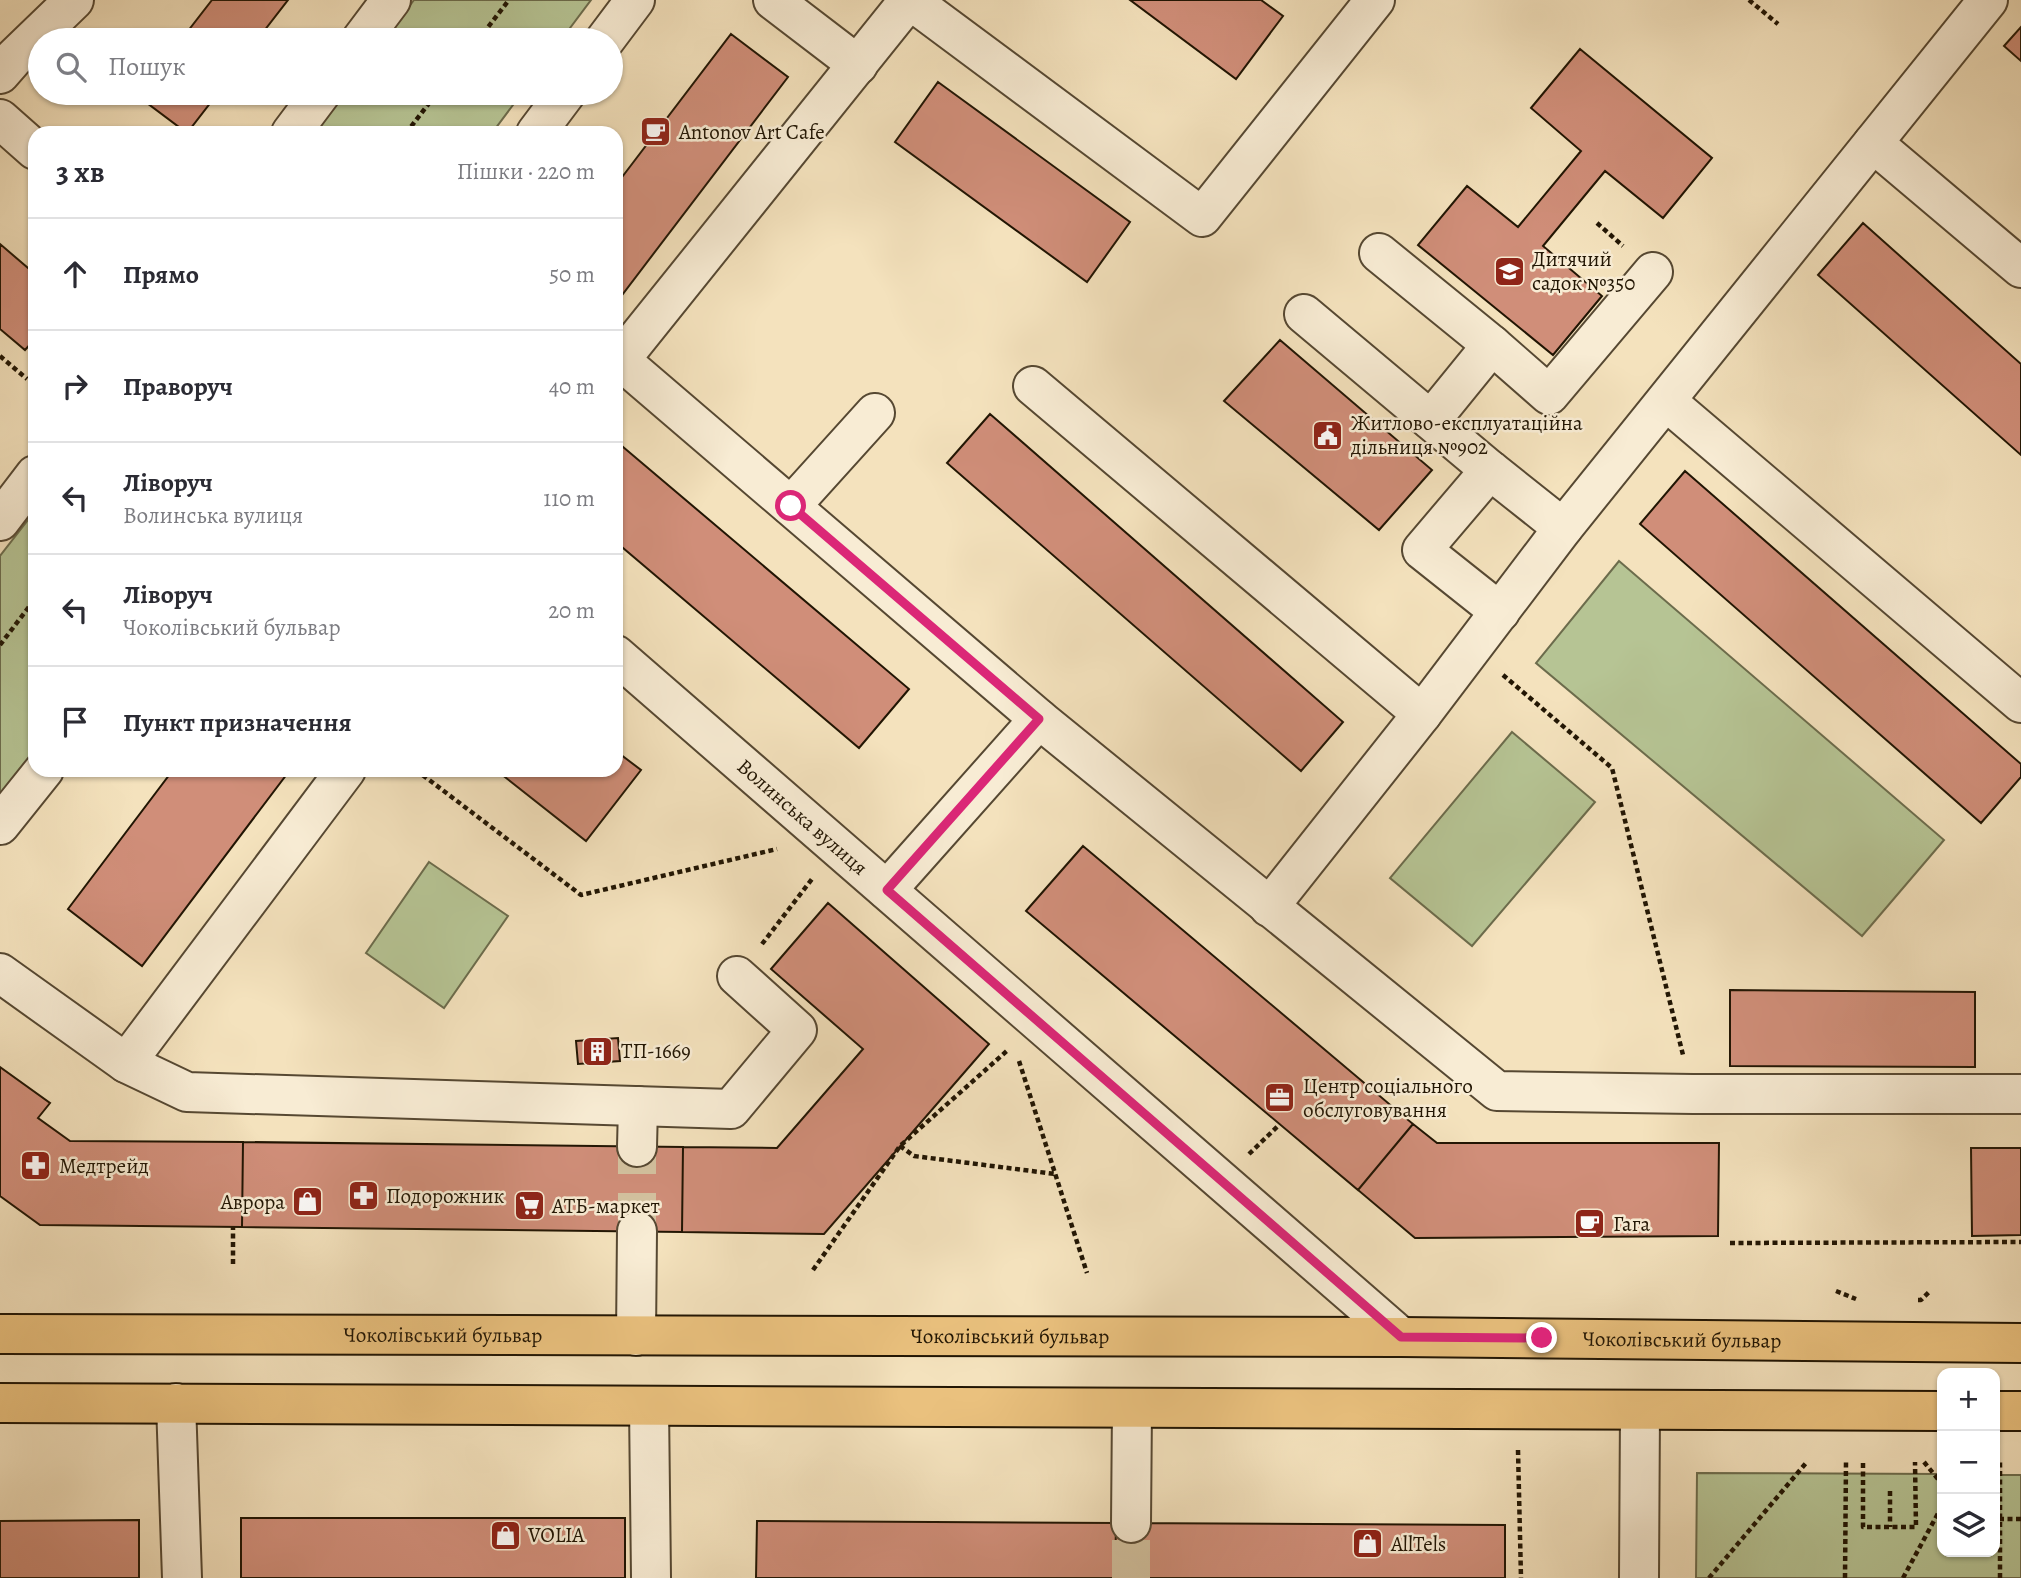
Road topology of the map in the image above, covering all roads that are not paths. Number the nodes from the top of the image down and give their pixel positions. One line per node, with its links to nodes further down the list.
1 (74, 0): 8 (street)
2 (391, 0): 9 (street)
3 (635, 0): 10 (street)
4 (774, 0): 12 (street)
5 (909, 0): 7 (street); 12 (street)
6 (1988, 0): 19 (street)
7 (1369, 2)
8 (45, 28)
9 (369, 28)
10 (614, 28)
11 (28, 44): 13 (street)
12 (858, 65): 26 (street)
13 (0, 74)
14 (312, 105): 17 (street)
15 (557, 105): 18 (street)
16 (0, 119): 20 (street)
17 (296, 126)
18 (541, 126)
19 (1873, 143): 22 (street); 29 (street)
20 (28, 144)
21 (1379, 253): 25 (street)
22 (2021, 268)
23 (1653, 272): 25 (street)
24 (1304, 314): 31 (street)
25 (1492, 345): 31 (street)
26 (623, 356)
27 (623, 366): 34 (street)
28 (1033, 386): 40 (street)
29 (1666, 401): 36 (street); 39 (street)
30 (875, 413): 34 (street)
31 (1431, 420): 32 (street)
32 (1490, 470): 36 (street); 37 (street)
33 (28, 484): 35 (street)
34 (791, 506): 41 (street)
35 (0, 521)
36 (1563, 528): 37 (street)
37 (1500, 612): 40 (street)
38 (623, 661): 45 (street, Волинська вулиця)
39 (2021, 703)
40 (1422, 714): 46 (street)
41 (1039, 719): 45 (street); 46 (street)
42 (38, 777): 44 (street)
43 (341, 777): 49 (street)
44 (0, 825)
45 (887, 890): 56 (street, Волинська вулиця)
46 (1269, 906): 50 (street)
47 (0, 973): 49 (street)
48 (737, 976): 51 (street)
49 (125, 1063): 51 (street)
50 (2021, 1094)
51 (638, 1107): 52 (street)
52 (637, 1147)
53 (637, 1231): 55 (street)
54 (0, 1334): 55 (main road, Чоколівський бульвар)
55 (636, 1336): 56 (main road, Чоколівський бульвар)
56 (1401, 1337): 57 (main road, Чоколівський бульвар)
57 (2021, 1343)
58 (0, 1403): 59 (main road)
59 (176, 1403): 60 (main road); 67 (street)
60 (649, 1406): 61 (main road); 68 (street)
61 (1132, 1408): 62 (main road); 66 (street)
62 (1640, 1411): 63 (main road); 69 (street)
63 (1937, 1411)
64 (2000, 1411): 65 (main road)
65 (2021, 1411)
66 (1131, 1523)
67 (182, 1578)
68 (651, 1578)
69 (1639, 1578)

